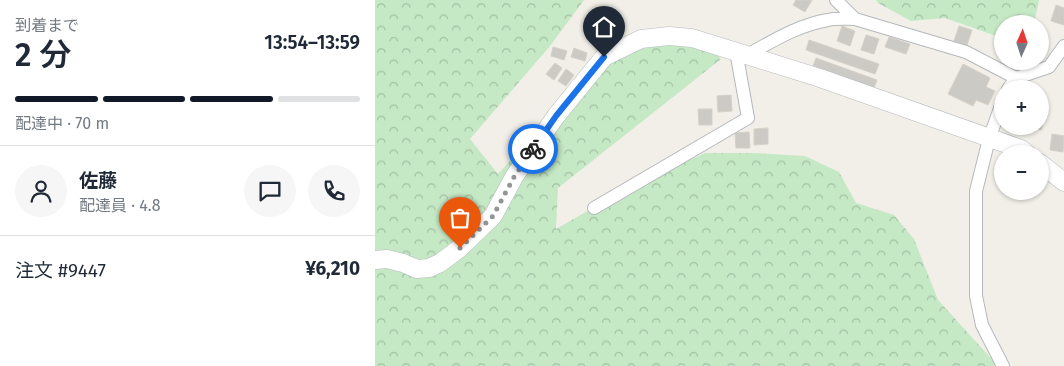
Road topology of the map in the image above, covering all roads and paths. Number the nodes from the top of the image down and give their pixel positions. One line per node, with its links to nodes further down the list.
1 (836, 0): 2 (street)
2 (855, 19): 4 (street); 5 (street)
3 (1064, 46): 6 (street)
4 (742, 53): 8 (street); 12 (street); 13 (street)
5 (1006, 80)
6 (1021, 80)
7 (994, 124): 8 (street)
8 (989, 138): 9 (street); 14 (street)
9 (1009, 145)
10 (1049, 170): 11 (street)
11 (1064, 182)
12 (594, 208)
13 (375, 260)
14 (1003, 366)

